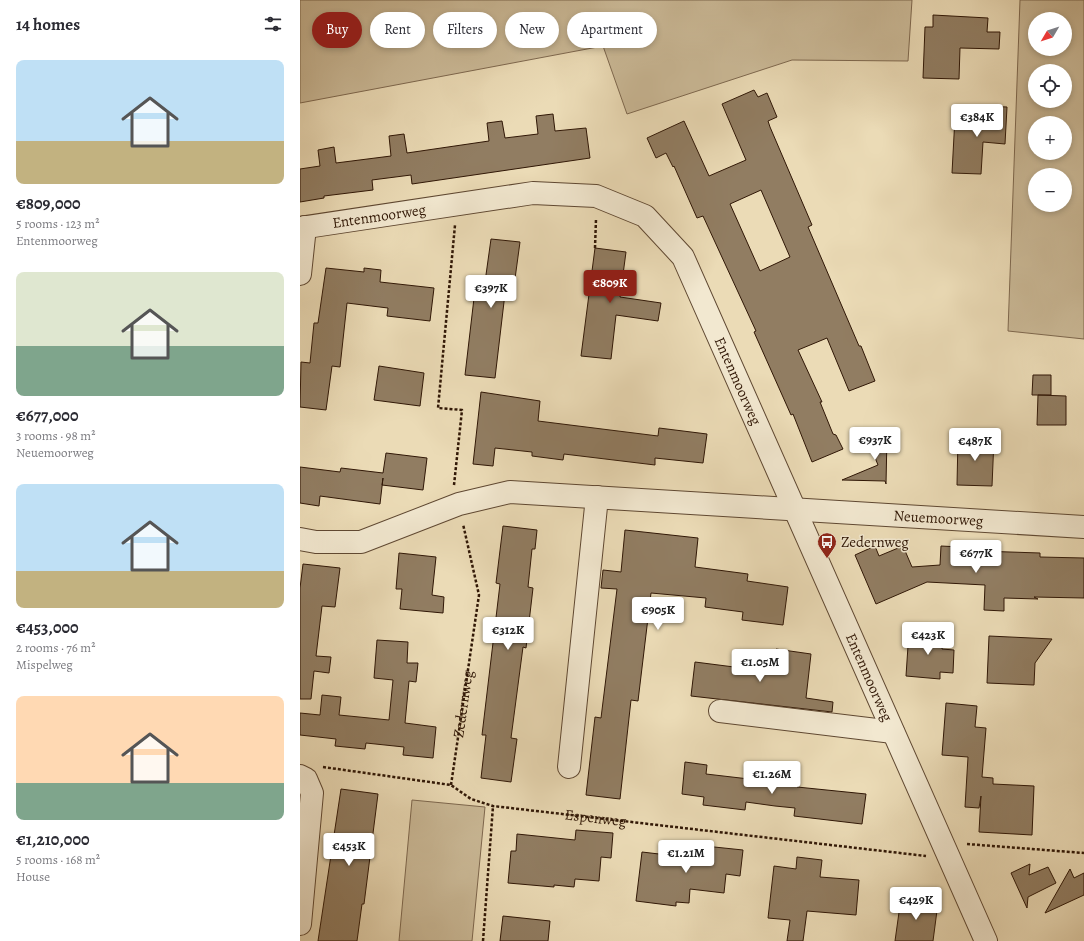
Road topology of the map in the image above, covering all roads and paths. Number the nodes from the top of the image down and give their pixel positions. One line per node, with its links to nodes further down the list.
1 (596, 196): 2 (street, Entenmoorweg); 4 (path); 8 (street, Entenmoorweg)
2 (457, 204): 3 (street, Entenmoorweg); 7 (path)
3 (302, 227): 5 (street)
4 (595, 248)
5 (300, 274)
6 (597, 497): 7 (street); 8 (street); 13 (street)
7 (455, 506): 10 (street); 15 (path, Zedernweg)
8 (794, 508): 9 (street, Neuemoorweg); 12 (street, Entenmoorweg)
9 (1084, 527)
10 (300, 539)
11 (720, 711): 12 (street, Entenmoorweg)
12 (893, 732): 17 (street, Entenmoorweg)
13 (569, 767)
14 (303, 778): 15 (path, Espenweg); 19 (street)
15 (451, 785): 16 (path, Espenweg)
16 (493, 806): 17 (path, Espenweg); 20 (path)
17 (945, 850): 18 (path, Espenweg); 21 (street, Entenmoorweg)
18 (1084, 853)
19 (300, 924)
20 (483, 941)
21 (986, 941)

